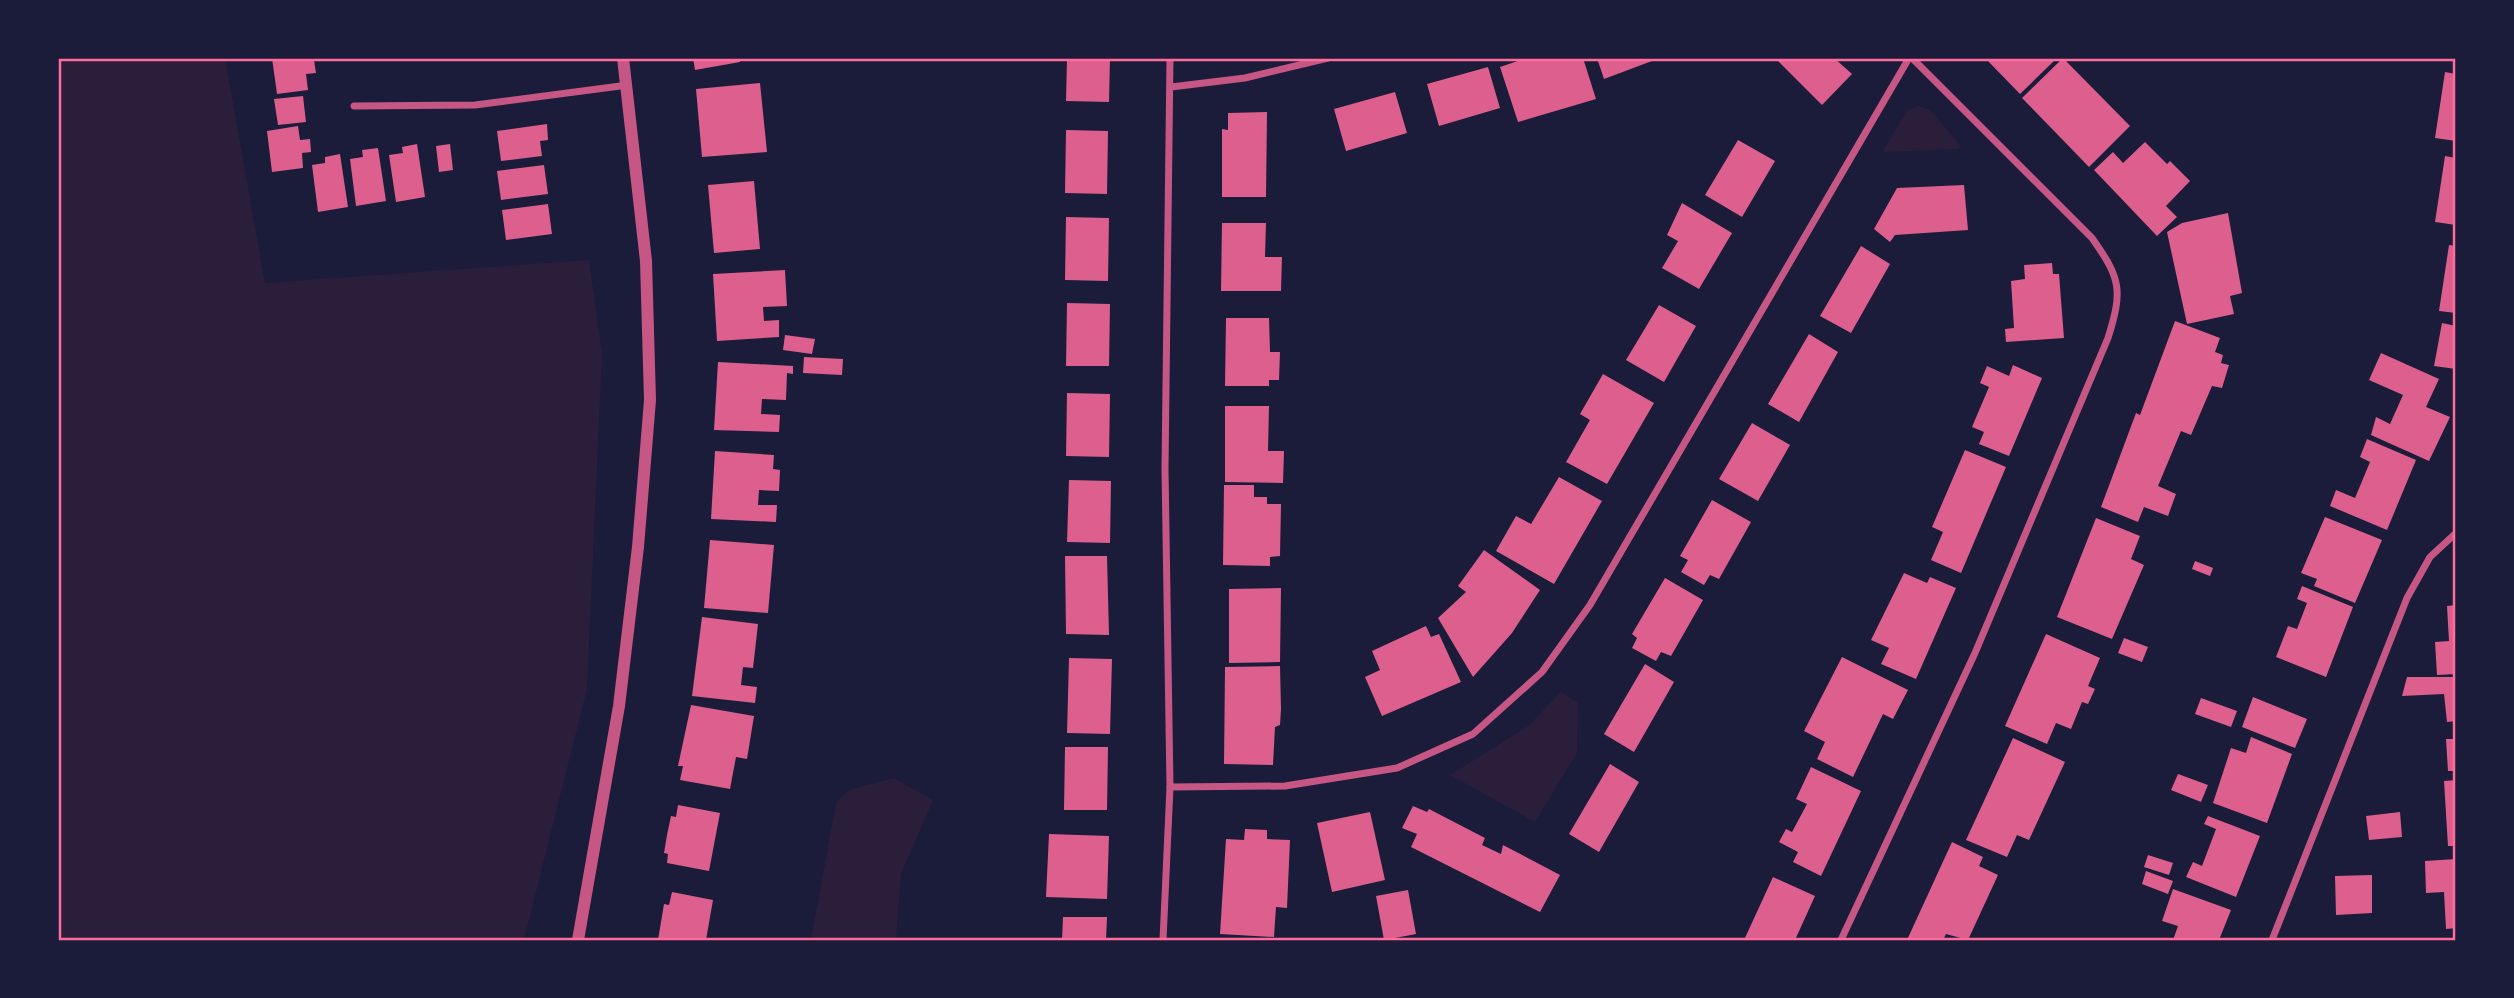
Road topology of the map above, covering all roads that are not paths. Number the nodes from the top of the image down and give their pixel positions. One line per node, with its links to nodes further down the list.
1 (624, 58): 5 (street)
2 (1170, 58): 6 (street)
3 (1328, 58): 6 (street)
4 (1911, 58): 9 (street); 12 (street)
5 (629, 85): 7 (street); 10 (street)
6 (1171, 87): 9 (street)
7 (354, 106)
8 (2456, 533): 13 (street)
9 (1170, 788): 11 (street)
10 (578, 940)
11 (1163, 940)
12 (1841, 940)
13 (2272, 940)

